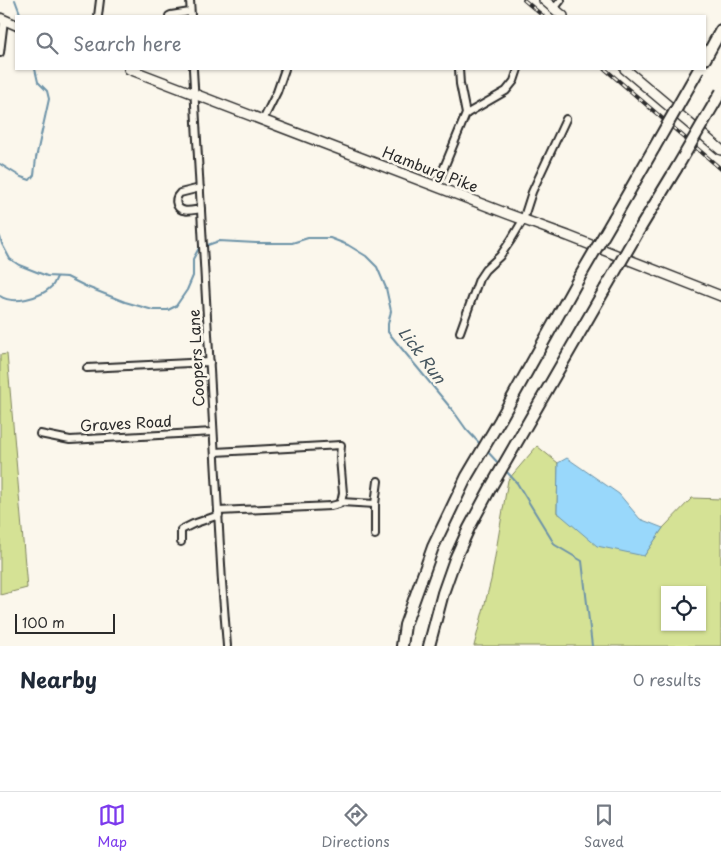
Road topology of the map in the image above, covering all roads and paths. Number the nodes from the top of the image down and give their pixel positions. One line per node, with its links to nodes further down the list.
1 (100, 0): 7 (street)
2 (190, 0): 6 (street)
3 (544, 0): 5 (main road)
4 (561, 0): 5 (street)
5 (554, 9): 9 (main road)
6 (191, 14): 8 (street)
7 (98, 15)
8 (171, 15)
9 (562, 15)
10 (2, 19): 11 (main road); 13 (street)
11 (15, 25)
12 (721, 31): 14 (highway)
13 (0, 53)
14 (706, 57)
15 (136, 70): 22 (main road, Hamburg Pike)
16 (193, 70): 24 (street, Coopers Lane)
17 (285, 70): 27 (street)
18 (458, 70): 25 (street)
19 (518, 70): 25 (street)
20 (626, 70): 28 (main road)
21 (698, 70): 47 (highway, bridge)
22 (149, 72): 24 (main road, Hamburg Pike)
23 (721, 92): 48 (highway, bridge)
24 (194, 94): 27 (main road, Hamburg Pike); 30 (street, Coopers Lane)
25 (466, 114): 29 (street)
26 (566, 119): 32 (street)
27 (263, 120): 29 (main road, Hamburg Pike)
28 (721, 150)
29 (436, 187): 32 (main road, Hamburg Pike)
30 (200, 188): 31 (street, Coopers Lane); 31 (street)
31 (201, 209): 35 (street, Coopers Lane)
32 (523, 220): 33 (main road, Hamburg Pike); 34 (street)
33 (721, 296)
34 (460, 332)
35 (210, 362): 36 (street); 37 (street, Coopers Lane)
36 (88, 368)
37 (213, 432): 38 (street, Graves Road); 39 (street, Coopers Lane)
38 (40, 434)
39 (215, 452): 41 (street); 43 (street, Coopers Lane)
40 (378, 481): 42 (street)
41 (342, 502): 42 (street); 43 (street)
42 (375, 504): 44 (street)
43 (218, 513): 45 (street); 46 (street, Coopers Lane)
44 (375, 536)
45 (181, 542)
46 (227, 646)
47 (402, 646)
48 (429, 646)

